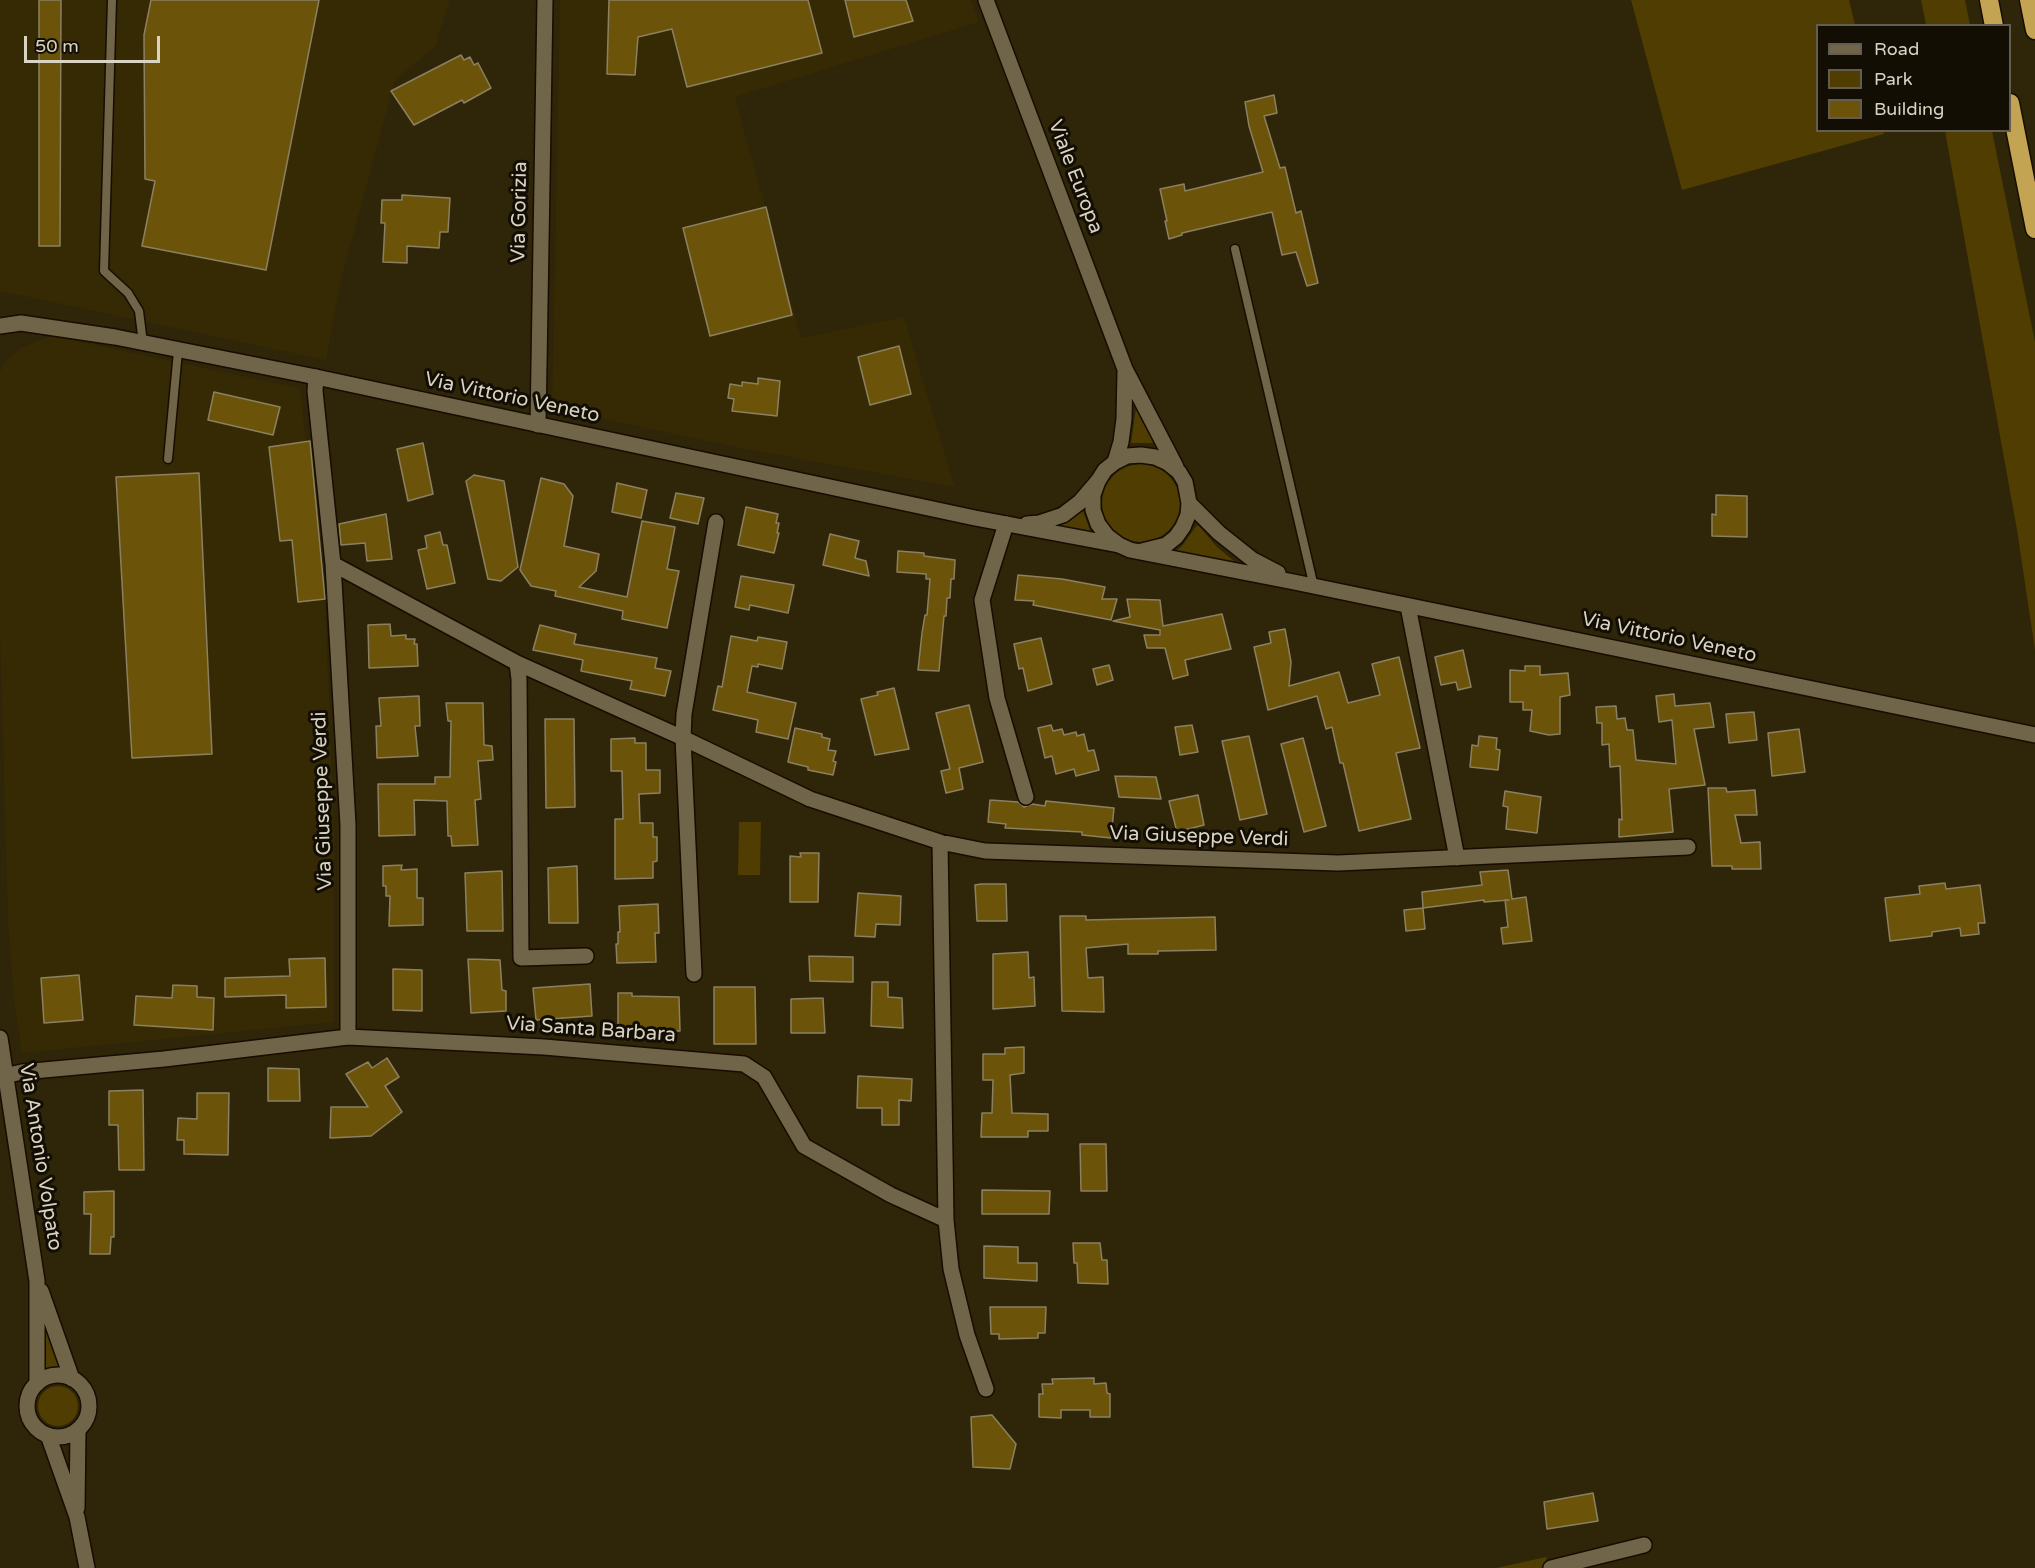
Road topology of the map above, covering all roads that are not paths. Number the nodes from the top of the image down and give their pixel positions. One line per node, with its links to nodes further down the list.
1 (112, 0): 12 (lane)
2 (545, 0): 16 (street, Via Gorizia)
3 (986, 0): 14 (street, Viale Europa)
4 (1989, 0): 6 (highway)
5 (2029, 0): 7 (highway)
6 (1994, 24)
7 (2035, 30)
8 (2011, 108): 9 (highway)
9 (2035, 230)
10 (1235, 249): 28 (lane)
11 (0, 326): 12 (street, Via Vittorio Veneto)
12 (143, 343): 13 (street, Via Vittorio Veneto)
13 (178, 351): 15 (street, Via Vittorio Veneto); 17 (lane)
14 (1125, 369): 18 (street, Viale Europa); 19 (street, Viale Europa)
15 (316, 377): 16 (street, Via Vittorio Veneto); 26 (street, Via Giuseppe Verdi)
16 (538, 425): 23 (street, Via Vittorio Veneto)
17 (168, 459)
18 (1115, 462): 19 (street); 20 (street, Via Vittorio Veneto)
19 (1179, 472): 21 (street, Via Vittorio Veneto)
20 (1098, 481): 23 (street, Via Vittorio Veneto); 24 (street)
21 (1190, 503): 25 (street); 27 (street, Via Vittorio Veneto)
22 (716, 522): 32 (street)
23 (1010, 524): 24 (street, Via Vittorio Veneto); 33 (street)
24 (1119, 545): 25 (street, Via Vittorio Veneto)
25 (1142, 551): 27 (street, Via Vittorio Veneto)
26 (333, 564): 30 (street, Via Giuseppe Verdi); 39 (street, Via Giuseppe Verdi)
27 (1294, 582): 28 (street, Via Vittorio Veneto)
28 (1314, 587): 29 (street, Via Vittorio Veneto)
29 (1408, 606): 31 (street, Via Vittorio Veneto); 36 (street)
30 (517, 663): 32 (street, Via Giuseppe Verdi); 37 (street)
31 (2035, 735)
32 (683, 738): 34 (street, Via Giuseppe Verdi); 38 (street)
33 (1026, 797)
34 (940, 842): 36 (street, Via Giuseppe Verdi); 42 (street)
35 (1688, 848): 36 (street, Via Giuseppe Verdi)
36 (1458, 858)
37 (586, 956)
38 (694, 974)
39 (348, 1037): 41 (street, Via Santa Barbara); 42 (street, Via Santa Barbara)
40 (0, 1038): 41 (street, Via Antonio Volpato)
41 (4, 1076): 43 (street, Via Antonio Volpato)
42 (946, 1220): 46 (street)
43 (37, 1281): 44 (street, Via Antonio Volpato); 45 (street, Via Antonio Volpato)
44 (72, 1378): 45 (street); 47 (street)
45 (37, 1384): 48 (street)
46 (986, 1389)
47 (78, 1430): 48 (street); 49 (street)
48 (48, 1435): 49 (street)
49 (77, 1517): 51 (street)
50 (1644, 1545): 52 (street)
51 (87, 1568)
52 (1551, 1568)

